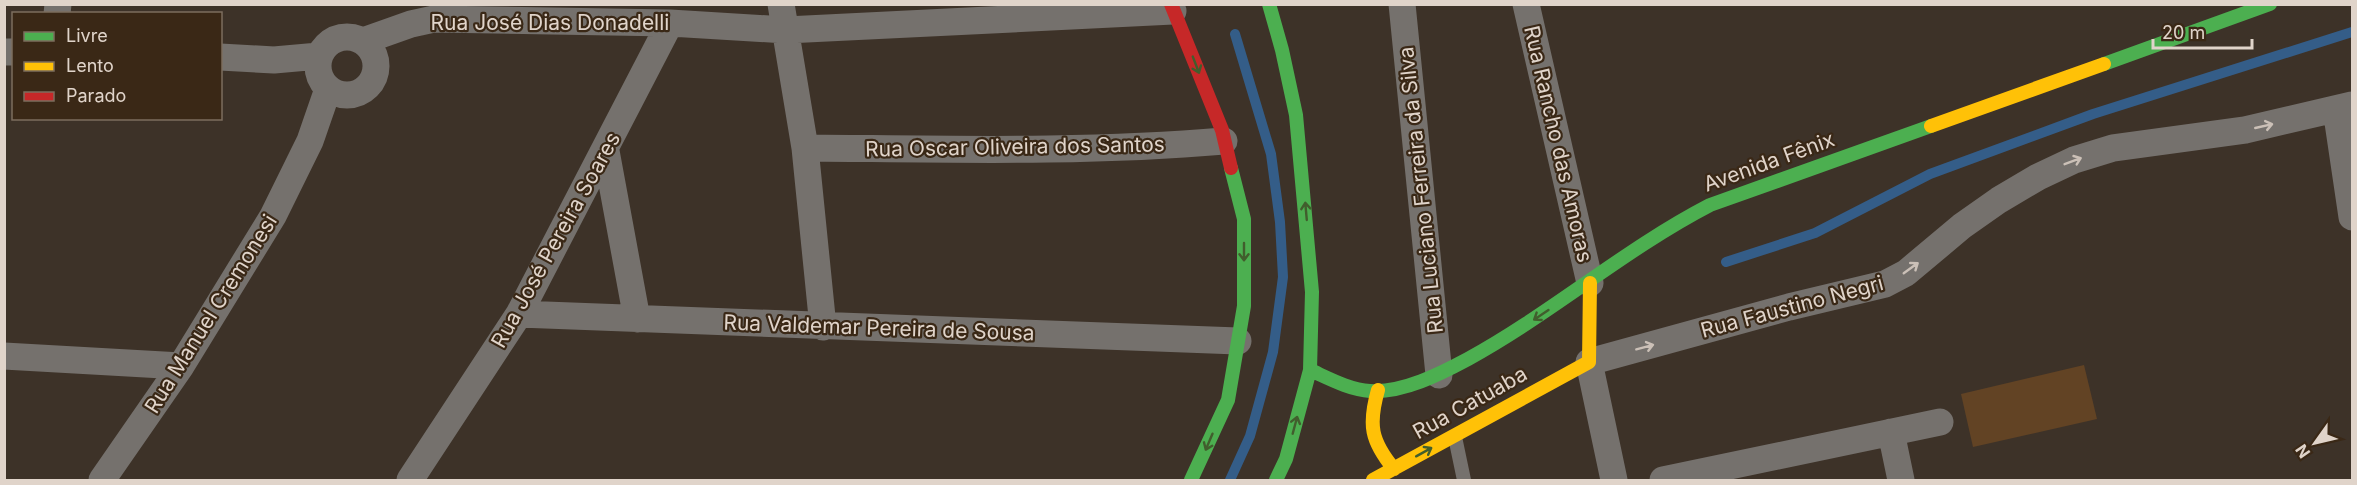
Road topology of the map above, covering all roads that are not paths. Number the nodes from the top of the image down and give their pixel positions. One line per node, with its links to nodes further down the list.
1 (1269, 4): 25 (street, one-way to 1)
2 (1402, 4): 26 (street, Rua Luciano Ferreira da Silva)
3 (1526, 4): 17 (street, Rua Rancho das Amoras)
4 (2270, 4): 17 (street, Avenida Fênix)
5 (1177, 7): 7 (street, Rua José Dias Donadelli); 13 (street, one-way to 13)
6 (474, 12): 8 (street, Rua José Dias Donadelli); 9 (street, Rua José Dias Donadelli)
7 (784, 17): 8 (street, Rua José Dias Donadelli); 14 (street)
8 (670, 23): 15 (street, Rua José Pereira Soares)
9 (369, 47): 11 (street); 11 (street)
10 (222, 57): 11 (street)
11 (327, 79): 24 (street, Rua Manuel Cremonesi)
12 (2344, 107): 16 (street); 23 (street, Rua Faustino Negri, one-way to 12)
13 (1224, 141): 14 (street, Rua Oscar Oliveira dos Santos); 21 (street, one-way to 21)
14 (805, 148): 20 (street)
15 (606, 151): 18 (street, Rua José Pereira Soares); 19 (street)
16 (2352, 217)
17 (1590, 283): 23 (street); 26 (street, Avenida Fênix, one-way to 26)
18 (519, 314): 19 (street, Rua Valdemar Pereira de Sousa); 34 (street, Rua José Pereira Soares)
19 (637, 319): 20 (street, Rua Valdemar Pereira de Sousa)
20 (823, 327): 21 (street, Rua Valdemar Pereira de Sousa)
21 (1238, 341): 35 (street, one-way to 35)
22 (4, 356): 24 (street)
23 (1589, 362): 30 (street, Rua Catuaba); 39 (street)
24 (181, 366): 33 (street, Rua Manuel Cremonesi)
25 (1310, 370): 27 (street, Avenida Fênix); 36 (street, one-way to 25)
26 (1439, 375): 27 (street, Avenida Fênix)
27 (1378, 390): 31 (street)
28 (1941, 422): 29 (street)
29 (1891, 432): 32 (street); 41 (street)
30 (1455, 436): 31 (street, Rua Catuaba, one-way to 30); 38 (lane)
31 (1394, 469): 37 (street, Rua Catuaba)
32 (1771, 470): 40 (street)
33 (102, 480)
34 (410, 480)
35 (1191, 480)
36 (1276, 480)
37 (1373, 480)
38 (1464, 480)
39 (1614, 480)
40 (1663, 480)
41 (1901, 480)

